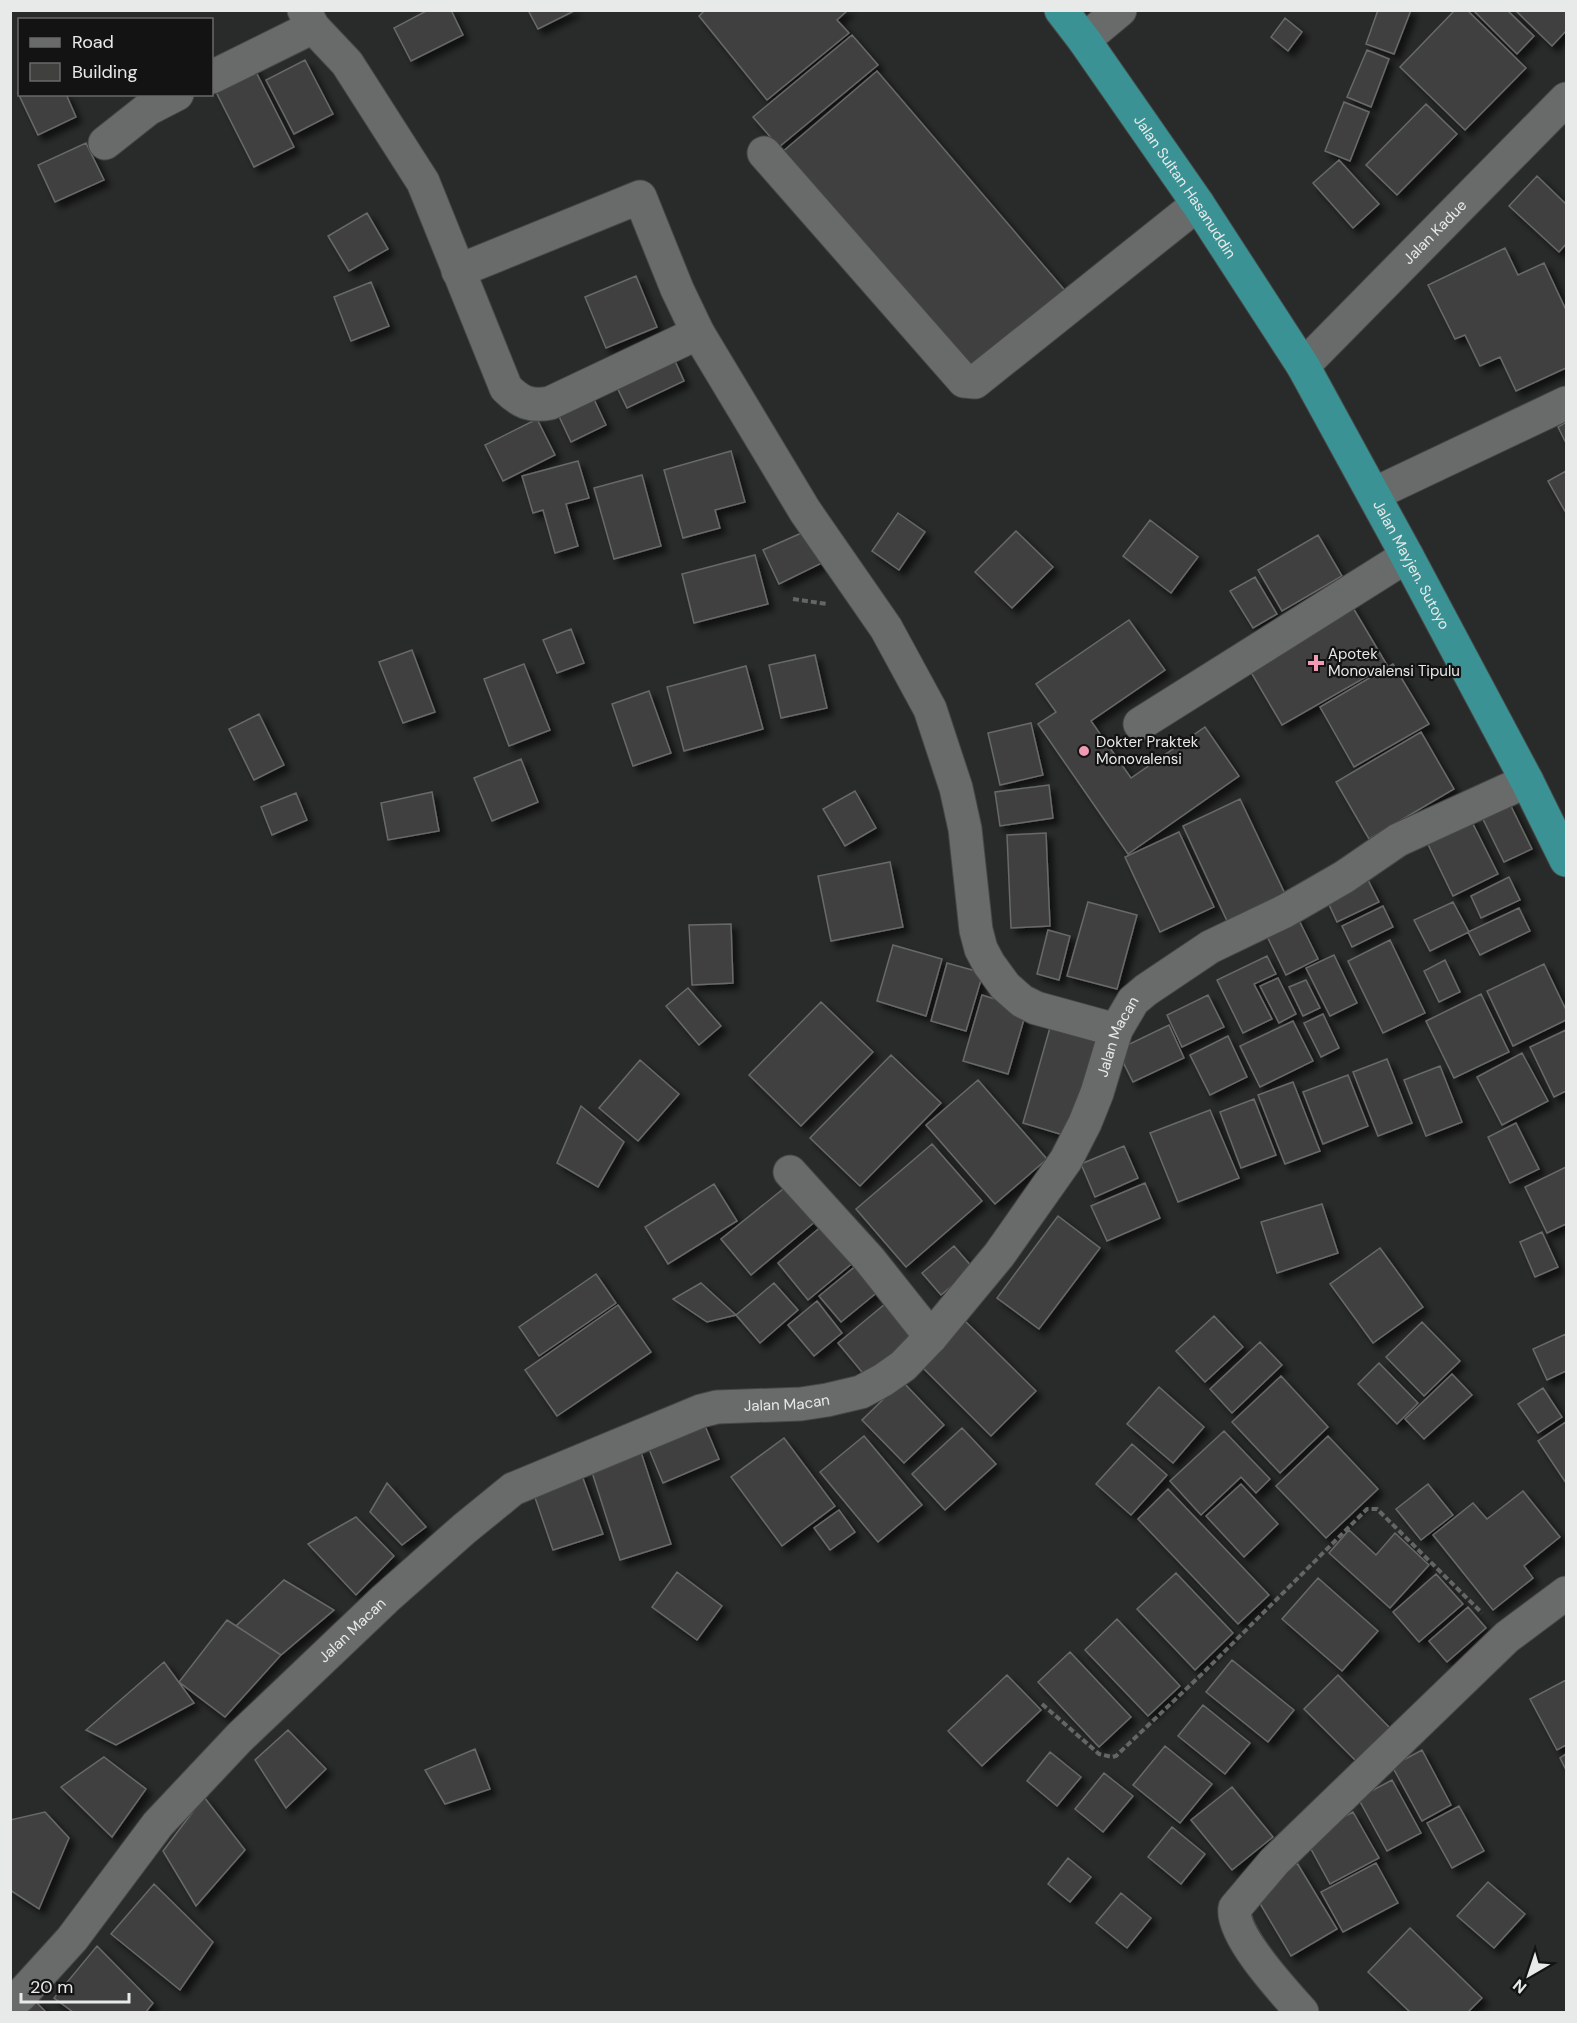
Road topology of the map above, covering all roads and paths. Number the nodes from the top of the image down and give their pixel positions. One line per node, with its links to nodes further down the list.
1 (1061, 10): 4 (highway, Jalan Sultan Hasanuddin)
2 (1120, 10): 4 (street)
3 (309, 19): 5 (street); 11 (street)
4 (1084, 40): 10 (highway, Jalan Sultan Hasanuddin)
5 (213, 76)
6 (173, 96): 8 (street)
7 (1566, 99): 13 (street, Jalan Kadue)
8 (105, 143)
9 (764, 153): 10 (street)
10 (1198, 204): 13 (highway, Jalan Sultan Hasanuddin)
11 (459, 271): 12 (street); 12 (street)
12 (698, 333): 20 (street)
13 (1303, 366): 15 (highway, Jalan Mayjen. Sutoyo)
14 (1566, 403): 15 (street)
15 (1374, 494): 16 (highway, Jalan Mayjen. Sutoyo)
16 (1407, 556): 17 (street); 18 (highway, Jalan Mayjen. Sutoyo)
17 (1140, 724)
18 (1527, 781): 19 (highway, Jalan Mayjen. Sutoyo); 20 (street, Jalan Macan)
19 (1566, 860)
20 (1116, 1030): 22 (street, Jalan Macan)
21 (790, 1172): 22 (street)
22 (931, 1337): 26 (street, Jalan Macan)
23 (1566, 1593): 24 (street)
24 (1507, 1636): 25 (path); 27 (street)
25 (1042, 1704)
26 (10, 2004)
27 (1302, 2013)

